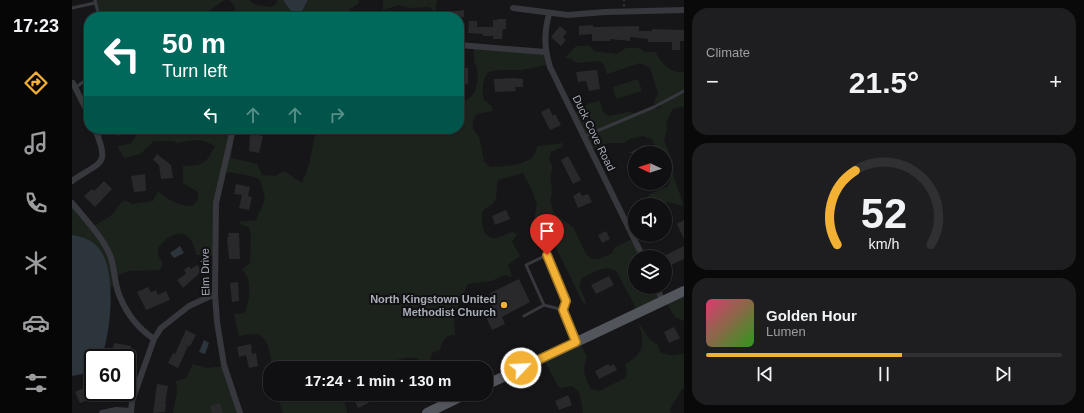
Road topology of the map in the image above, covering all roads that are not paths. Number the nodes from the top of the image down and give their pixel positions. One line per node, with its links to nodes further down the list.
1 (95, 2): 2 (lane); 5 (lane)
2 (72, 8)
3 (513, 8): 6 (street)
4 (684, 10): 6 (street)
5 (98, 12)
6 (549, 14): 8 (street, Duck Cove Road)
7 (464, 45): 8 (street)
8 (545, 52): 15 (street, Duck Cove Road)
9 (84, 80): 10 (lane)
10 (74, 83): 12 (street)
11 (684, 91): 15 (lane)
12 (84, 104)
13 (97, 134): 16 (street)
14 (232, 134): 20 (street, Elm Drive)
15 (585, 136): 18 (street, Duck Cove Road)
16 (72, 181)
17 (72, 202): 26 (street)
18 (640, 250)
19 (684, 291): 22 (main road)
20 (215, 294): 26 (street); 32 (street, Elm Drive)
21 (660, 294): 22 (street)
22 (663, 301): 27 (main road)
23 (544, 305): 24 (lane); 24 (lane); 25 (lane)
24 (563, 310): 27 (lane)
25 (524, 316)
26 (154, 339): 30 (street)
27 (576, 342): 28 (main road)
28 (493, 382)
29 (452, 401): 33 (main road)
30 (131, 412): 31 (street)
31 (102, 413)
32 (240, 413)
33 (427, 413)

